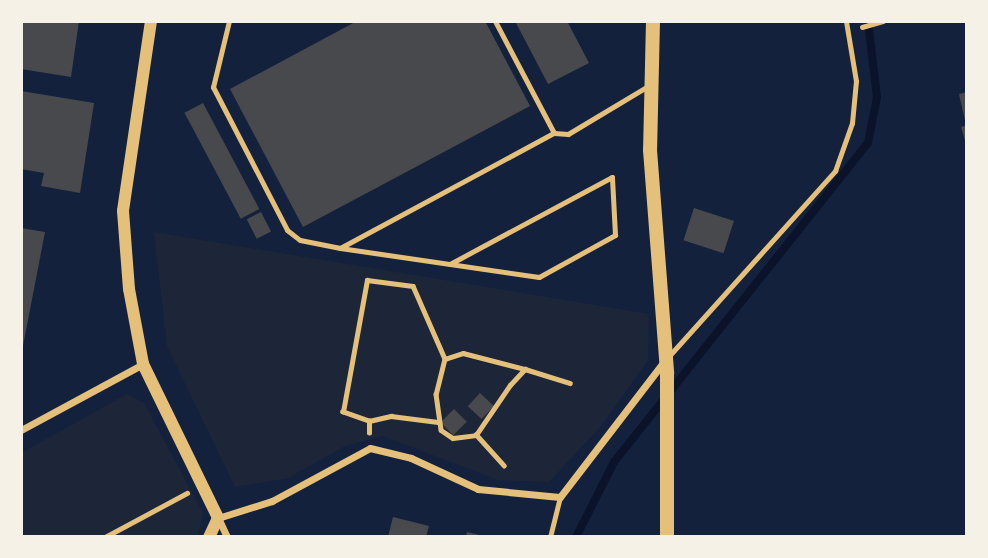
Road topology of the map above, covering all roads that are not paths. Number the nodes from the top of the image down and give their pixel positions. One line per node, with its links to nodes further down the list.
1 (151, 21): 10 (street)
2 (229, 21): 8 (lane)
3 (495, 21): 7 (lane)
4 (653, 21): 6 (main road)
5 (846, 21): 11 (lane)
6 (650, 85): 7 (lane); 11 (main road)
7 (554, 133): 8 (lane)
8 (340, 248): 9 (lane)
9 (450, 264): 9 (lane)
10 (143, 363): 12 (street); 14 (street)
11 (666, 366): 13 (street); 18 (main road)
12 (21, 430)
13 (561, 497): 14 (street); 17 (lane)
14 (218, 519): 15 (street); 16 (street)
15 (209, 537)
16 (227, 537)
17 (550, 537)
18 (667, 537)

